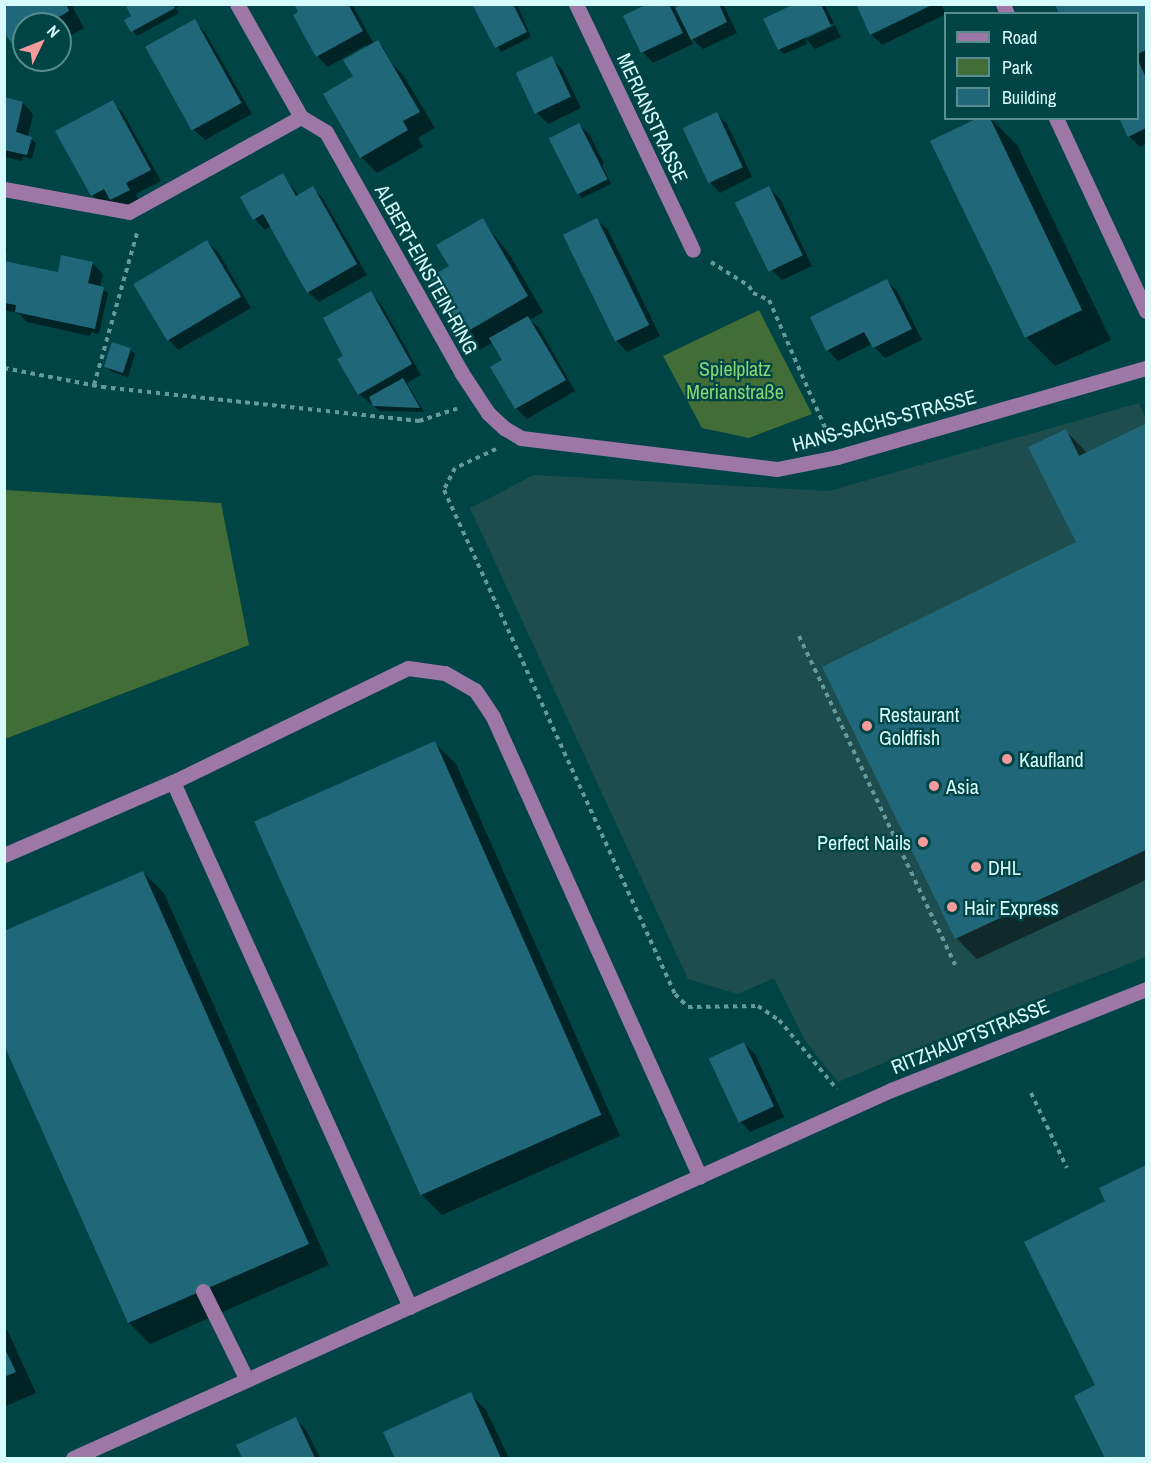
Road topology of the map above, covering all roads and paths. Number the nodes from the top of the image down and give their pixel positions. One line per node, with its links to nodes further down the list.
1 (237, 4): 3 (street, ALBERT-EINSTEIN-RING)
2 (576, 4): 7 (street, MERIANSTRASSE)
3 (301, 117): 6 (street); 12 (street, ALBERT-EINSTEIN-RING)
4 (1057, 120): 8 (street)
5 (4, 189): 6 (street)
6 (146, 203): 11 (path)
7 (693, 250): 14 (path)
8 (1146, 311)
9 (4, 368): 11 (path)
10 (1146, 368): 14 (street, HANS-SACHS-STRASSE)
11 (94, 385): 12 (path)
12 (478, 397): 13 (street, ALBERT-EINSTEIN-RING)
13 (521, 438): 14 (street, HANS-SACHS-STRASSE); 21 (path)
14 (837, 457)
15 (799, 636): 18 (path)
16 (173, 782): 17 (street); 23 (street); 25 (street)
17 (4, 855)
18 (955, 965)
19 (1146, 989): 21 (street, RITZHAUPTSTRASSE)
20 (1031, 1093): 22 (path)
21 (853, 1108): 23 (street, RITZHAUPTSTRASSE)
22 (1067, 1168)
23 (700, 1177): 25 (street, RITZHAUPTSTRASSE)
24 (203, 1291): 26 (street)
25 (410, 1307): 26 (street, RITZHAUPTSTRASSE)
26 (247, 1380): 27 (street, RITZHAUPTSTRASSE)
27 (73, 1458)

